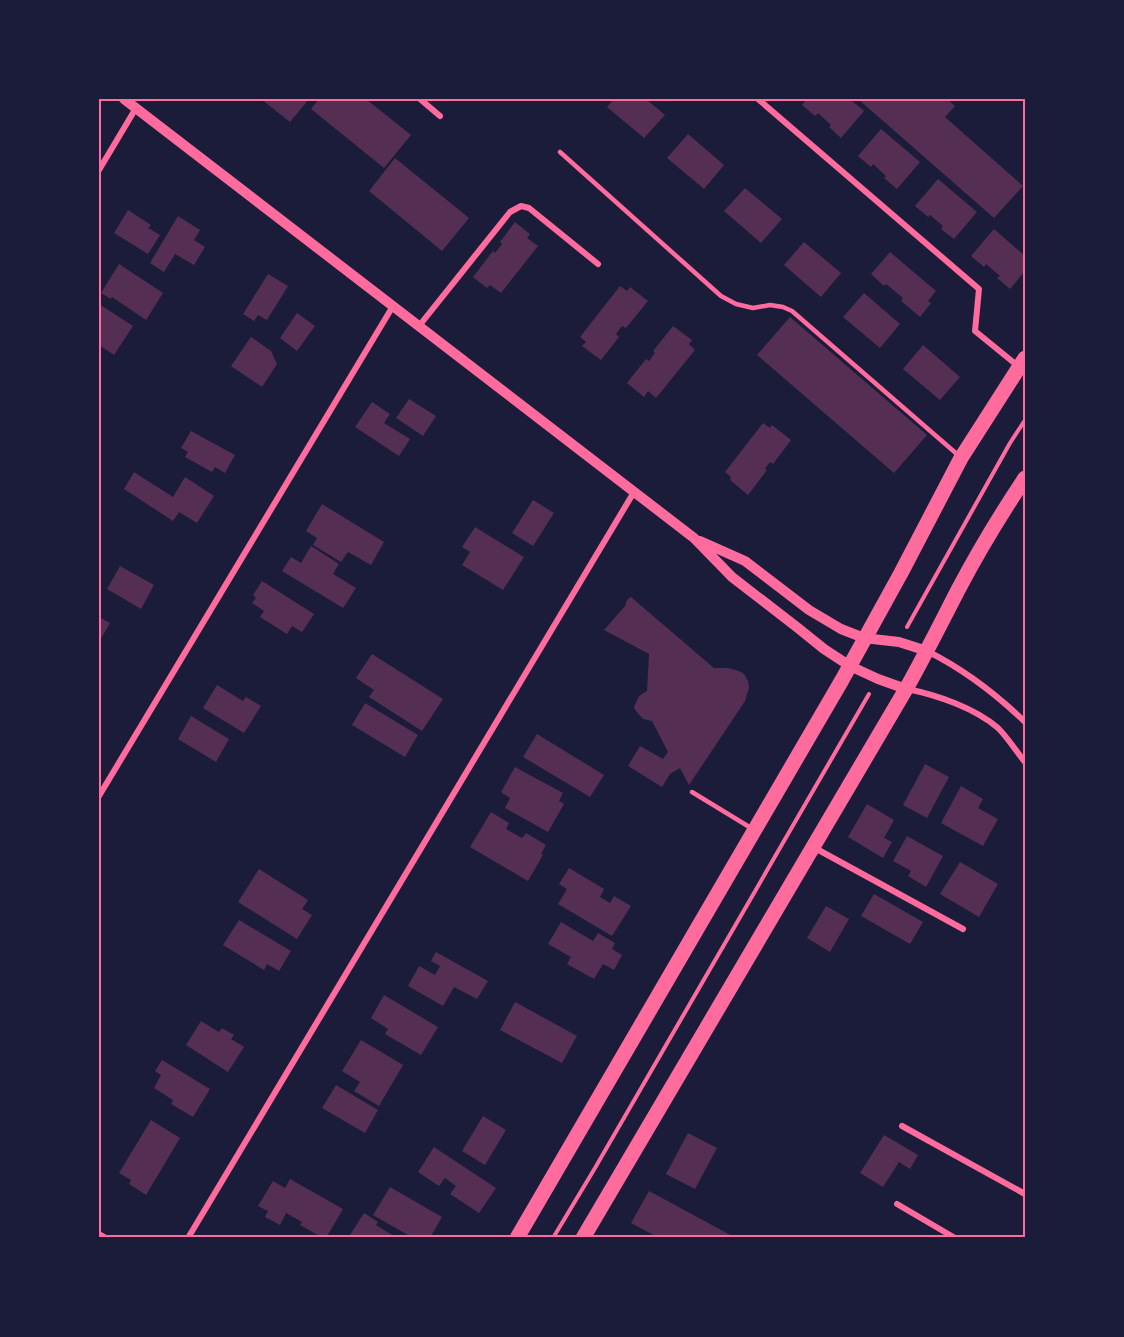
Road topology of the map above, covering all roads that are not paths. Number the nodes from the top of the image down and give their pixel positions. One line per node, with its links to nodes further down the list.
1 (124, 99): 4 (street)
2 (420, 99): 5 (street)
3 (758, 99): 11 (street)
4 (136, 108): 7 (street); 9 (street)
5 (440, 116)
6 (560, 152): 12 (lane)
7 (99, 170)
8 (598, 264): 10 (street)
9 (393, 306): 10 (street); 23 (street)
10 (418, 326): 14 (street)
11 (1022, 363): 12 (main road)
12 (961, 458): 16 (main road)
13 (1025, 478): 17 (main road)
14 (634, 492): 15 (street); 32 (street)
15 (694, 538): 16 (street); 18 (street)
16 (864, 638): 17 (street); 18 (main road)
17 (927, 651): 19 (main road); 20 (street)
18 (850, 666): 19 (street); 24 (main road)
19 (906, 689): 21 (street); 25 (main road)
20 (1025, 722)
21 (1025, 762)
22 (692, 792): 24 (lane)
23 (99, 796)
24 (755, 830): 33 (main road)
25 (813, 847): 26 (street); 34 (main road)
26 (963, 929)
27 (902, 1126): 28 (street)
28 (1025, 1194)
29 (897, 1204): 35 (street)
30 (99, 1234): 31 (street)
31 (106, 1238)
32 (188, 1238)
33 (517, 1238)
34 (583, 1238)
35 (955, 1238)

